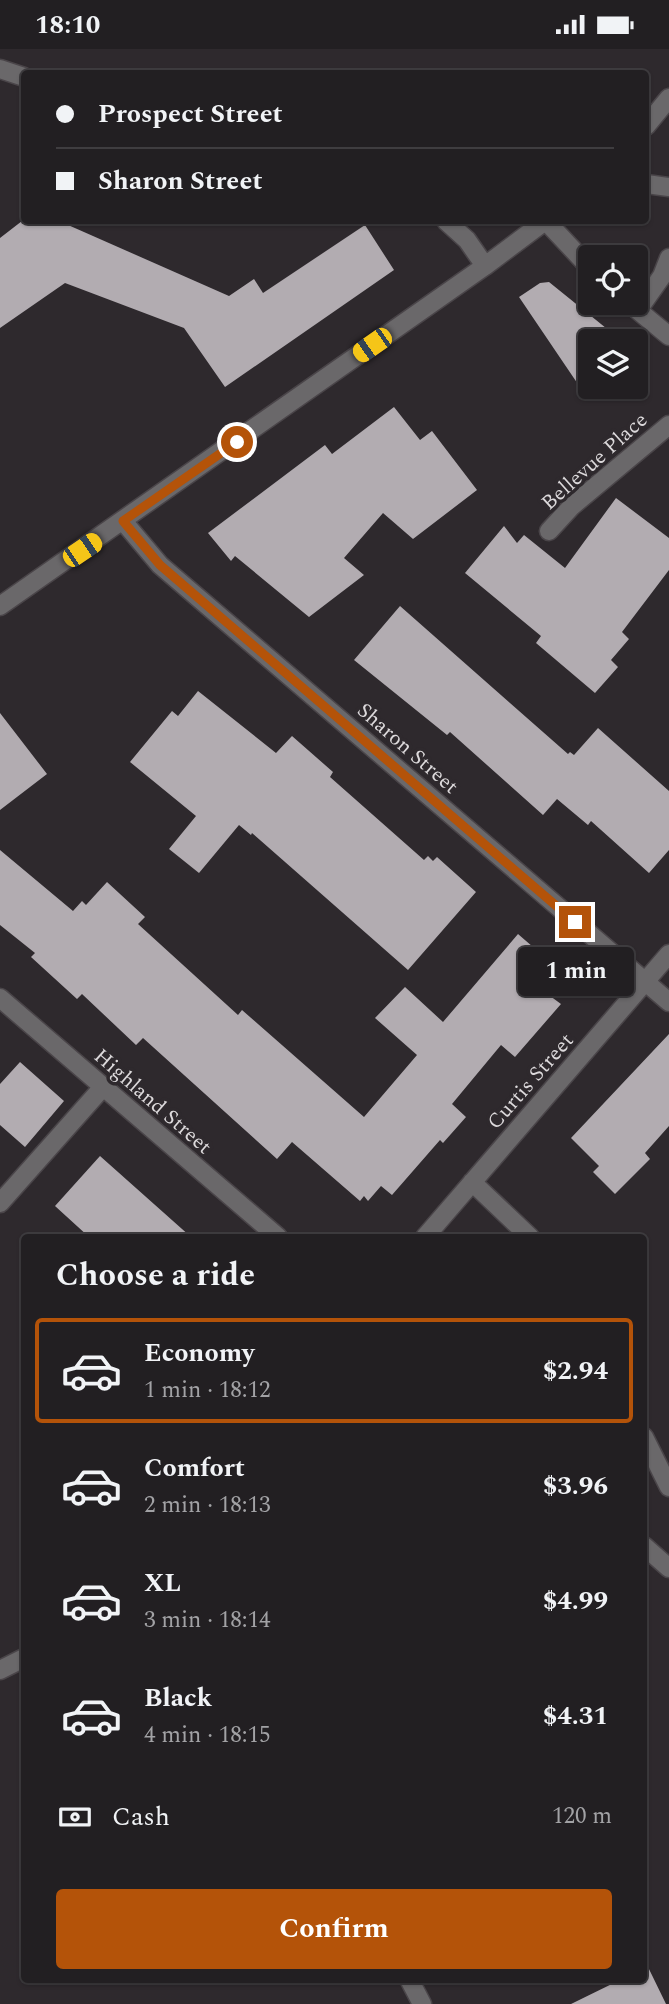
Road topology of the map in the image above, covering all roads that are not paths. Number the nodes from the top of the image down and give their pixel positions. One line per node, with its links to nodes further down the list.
1 (0, 69): 2 (street)
2 (21, 76)
3 (669, 99): 4 (street)
4 (649, 122)
5 (649, 184): 6 (street)
6 (669, 187)
7 (449, 224): 12 (street)
8 (541, 224): 12 (street)
9 (548, 224): 10 (street)
10 (578, 255)
11 (669, 258): 13 (street)
12 (485, 265): 17 (street)
13 (648, 292)
14 (644, 315): 15 (street)
15 (669, 336)
16 (669, 425): 18 (street, Bellevue Place)
17 (123, 521): 19 (street); 21 (street, Sharon Street)
18 (549, 531)
19 (0, 606)
20 (669, 954): 21 (street, Curtis Street)
21 (645, 982): 23 (street, Sharon Street); 25 (street, Curtis Street)
22 (0, 998): 24 (street, Highland Street)
23 (669, 1002)
24 (103, 1087): 26 (street); 27 (street, Highland Street)
25 (472, 1182): 28 (street, Curtis Street); 29 (street)
26 (0, 1203)
27 (274, 1234)
28 (428, 1234)
29 (527, 1234)
30 (647, 1443): 31 (street)
31 (669, 1486)
32 (647, 1549): 33 (street)
33 (669, 1568)
34 (21, 1660): 35 (street)
35 (0, 1670)
36 (411, 1983): 37 (street)
37 (422, 2004)

